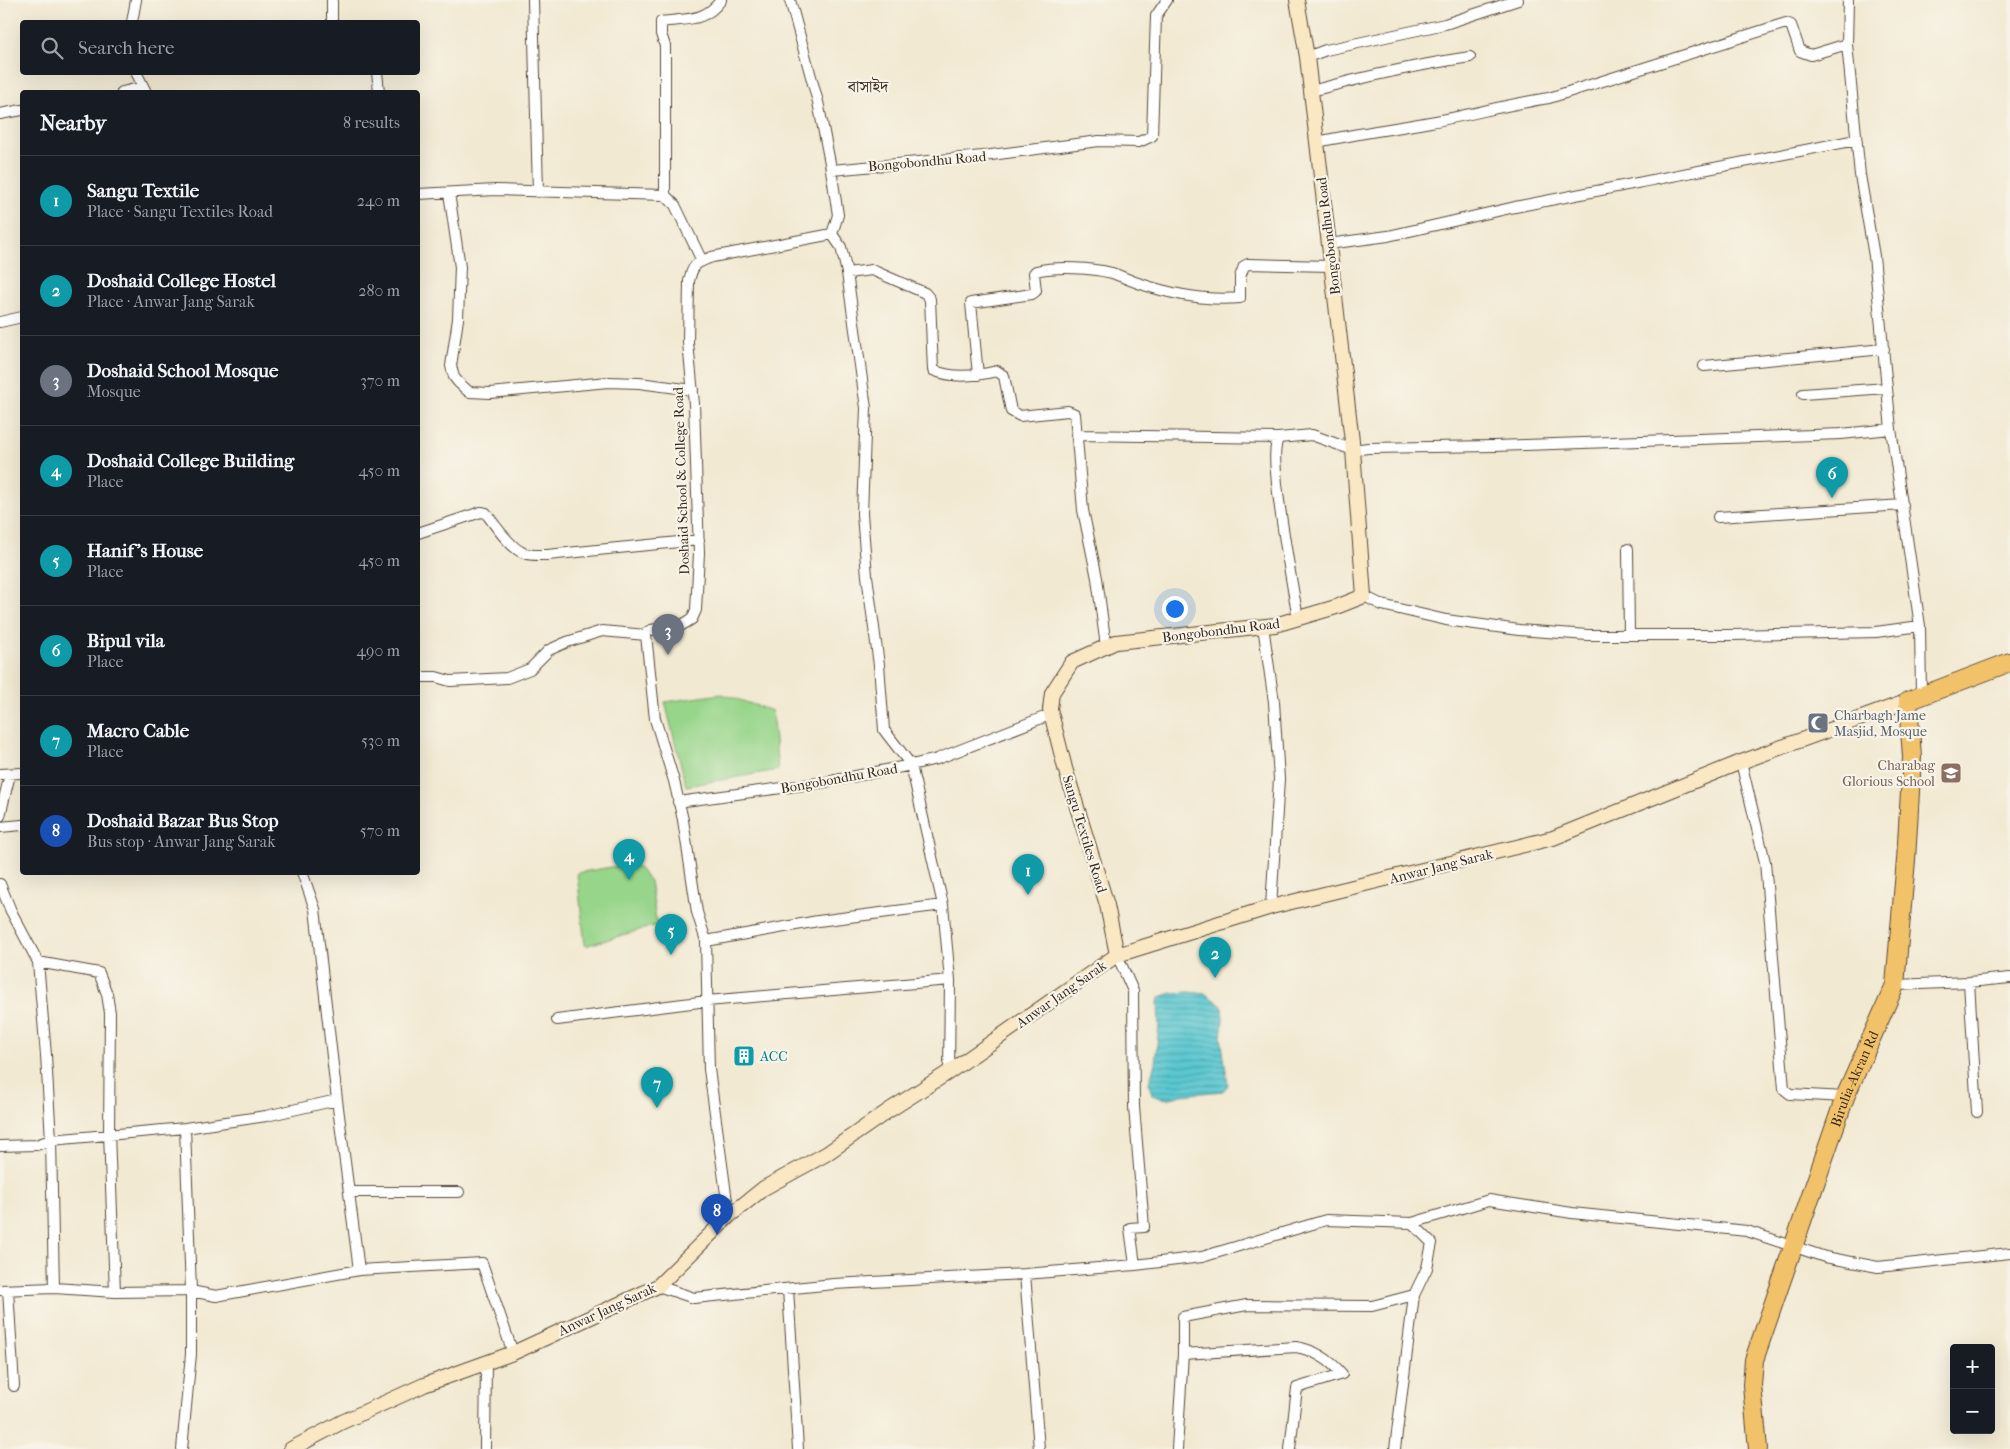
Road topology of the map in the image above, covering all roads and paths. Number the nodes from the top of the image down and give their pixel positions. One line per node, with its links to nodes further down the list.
1 (136, 0): 10 (street)
2 (332, 0): 11 (street)
3 (533, 0): 25 (street)
4 (721, 0): 28 (street)
5 (790, 0): 24 (street)
6 (1167, 0): 24 (street, Bongobondhu Road)
7 (1297, 0): 13 (main road, Bongobondhu Road)
8 (1518, 0): 13 (street)
9 (1848, 0): 12 (street)
10 (132, 20)
11 (332, 20)
12 (1847, 44): 22 (street); 23 (street)
13 (1307, 56): 19 (main road, Bongobondhu Road)
14 (1470, 57): 19 (street)
15 (137, 75): 17 (street)
16 (377, 75): 18 (street)
17 (144, 90)
18 (379, 90)
19 (1311, 91): 23 (main road, Bongobondhu Road)
20 (20, 110): 21 (street)
21 (0, 114)
22 (1856, 140): 30 (street); 36 (street)
23 (1317, 142): 30 (main road, Bongobondhu Road)
24 (832, 170): 29 (street)
25 (538, 192): 26 (street); 28 (street)
26 (448, 193): 27 (street); 40 (street)
27 (420, 194)
28 (665, 194): 31 (street)
29 (832, 234): 31 (street); 33 (street)
30 (1328, 244): 32 (main road, Bongobondhu Road)
31 (702, 261): 40 (street, Doshaid School & College Road)
32 (1331, 266): 38 (street); 45 (main road, Bongobondhu Road)
33 (846, 273): 38 (street); 63 (street)
34 (20, 317): 35 (street)
35 (0, 322)
36 (1884, 349): 37 (street); 39 (street)
37 (1704, 366)
38 (978, 375): 43 (street)
39 (1887, 388): 41 (street); 42 (street)
40 (693, 390): 49 (street, Doshaid School & College Road)
41 (1803, 394)
42 (1891, 429): 45 (street); 46 (street)
43 (1076, 436): 44 (street); 57 (street)
44 (1278, 438): 45 (street); 52 (street)
45 (1353, 450): 51 (main road, Bongobondhu Road)
46 (1903, 505): 47 (street); 53 (street)
47 (1718, 516)
48 (420, 532): 49 (street)
49 (699, 540): 55 (street, Doshaid School & College Road)
50 (1628, 549): 56 (street)
51 (1364, 596): 52 (main road, Bongobondhu Road); 56 (street)
52 (1298, 618): 57 (main road, Bongobondhu Road)
53 (1920, 626): 56 (street); 60 (street)
54 (1264, 633): 73 (street)
55 (646, 635): 59 (street); 66 (street)
56 (1629, 635)
57 (1106, 647): 61 (main road, Bongobondhu Road)
58 (2010, 662): 60 (highway)
59 (420, 677)
60 (1914, 699): 62 (main road, Anwar Jang Sarak); 80 (highway, Birulia-Akran Rd)
61 (1052, 714): 63 (street, Bongobondhu Road); 75 (main road, Sangu Textiles Road)
62 (1741, 762): 73 (main road, Anwar Jang Sarak); 84 (street)
63 (911, 766): 66 (street, Bongobondhu Road); 72 (street)
64 (20, 773): 65 (street)
65 (5, 774): 67 (street)
66 (678, 802): 74 (street)
67 (0, 816)
68 (20, 826): 69 (street)
69 (0, 827)
70 (303, 875): 85 (street)
71 (0, 884): 76 (street)
72 (943, 904): 74 (street); 78 (street)
73 (1271, 907): 75 (main road, Anwar Jang Sarak)
74 (706, 941): 81 (street)
75 (1117, 955): 83 (main road, Anwar Jang Sarak); 97 (street)
76 (38, 962): 88 (street); 89 (street)
77 (2010, 978): 79 (street)
78 (950, 980): 81 (street); 83 (street)
79 (1969, 982): 80 (street); 86 (street)
80 (1895, 985): 84 (highway, Birulia-Akran Rd)
81 (707, 1001): 82 (street); 93 (street)
82 (557, 1020)
83 (949, 1072): 93 (main road, Anwar Jang Sarak)
84 (1845, 1097): 95 (highway, Birulia-Akran Rd)
85 (337, 1100): 87 (street); 91 (street)
86 (1977, 1112)
87 (185, 1128): 88 (street); 104 (street)
88 (109, 1134): 89 (street); 105 (street)
89 (51, 1140): 90 (street); 101 (street)
90 (0, 1146)
91 (349, 1192): 92 (street); 98 (street)
92 (459, 1192)
93 (729, 1216): 100 (main road, Anwar Jang Sarak)
94 (1412, 1223): 95 (street); 97 (street); 106 (street)
95 (1794, 1245): 96 (street); 119 (highway, Birulia-Akran Rd)
96 (2010, 1253)
97 (1135, 1265): 99 (street)
98 (359, 1270): 104 (street); 107 (street)
99 (1025, 1274): 102 (street); 115 (street)
100 (658, 1286): 102 (street); 107 (main road, Anwar Jang Sarak)
101 (54, 1288): 103 (street); 105 (street)
102 (788, 1289): 114 (street)
103 (4, 1290): 110 (street)
104 (191, 1291): 105 (street); 111 (street)
105 (115, 1292)
106 (1414, 1296): 108 (street); 118 (street)
107 (513, 1353): 109 (main road, Anwar Jang Sarak)
108 (1184, 1354): 116 (street); 117 (street)
109 (486, 1362): 112 (main road, Anwar Jang Sarak); 113 (street)
110 (14, 1386)
111 (182, 1449)
112 (291, 1449)
113 (485, 1449)
114 (798, 1449)
115 (1039, 1449)
116 (1177, 1449)
117 (1290, 1449)
118 (1395, 1449)
119 (1758, 1449)

